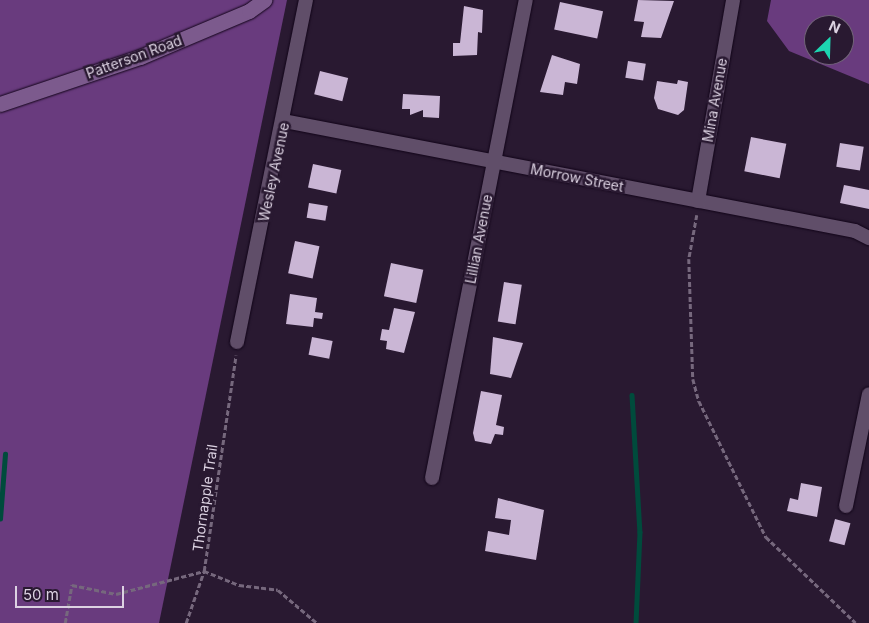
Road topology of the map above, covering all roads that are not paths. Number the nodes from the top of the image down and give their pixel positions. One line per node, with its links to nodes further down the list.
1 (264, 0): 5 (street, Patterson Road)
2 (306, 0): 6 (street, Wesley Avenue)
3 (526, 0): 7 (street, Lillian Avenue)
4 (733, 0): 8 (street, Mina Avenue)
5 (0, 104)
6 (284, 121): 7 (street, Morrow Street); 10 (street, Wesley Avenue)
7 (494, 162): 8 (street, Morrow Street); 12 (street, Lillian Avenue)
8 (698, 201): 9 (street, Morrow Street)
9 (869, 238)
10 (237, 342)
11 (869, 394): 13 (street)
12 (432, 478)
13 (846, 506)

